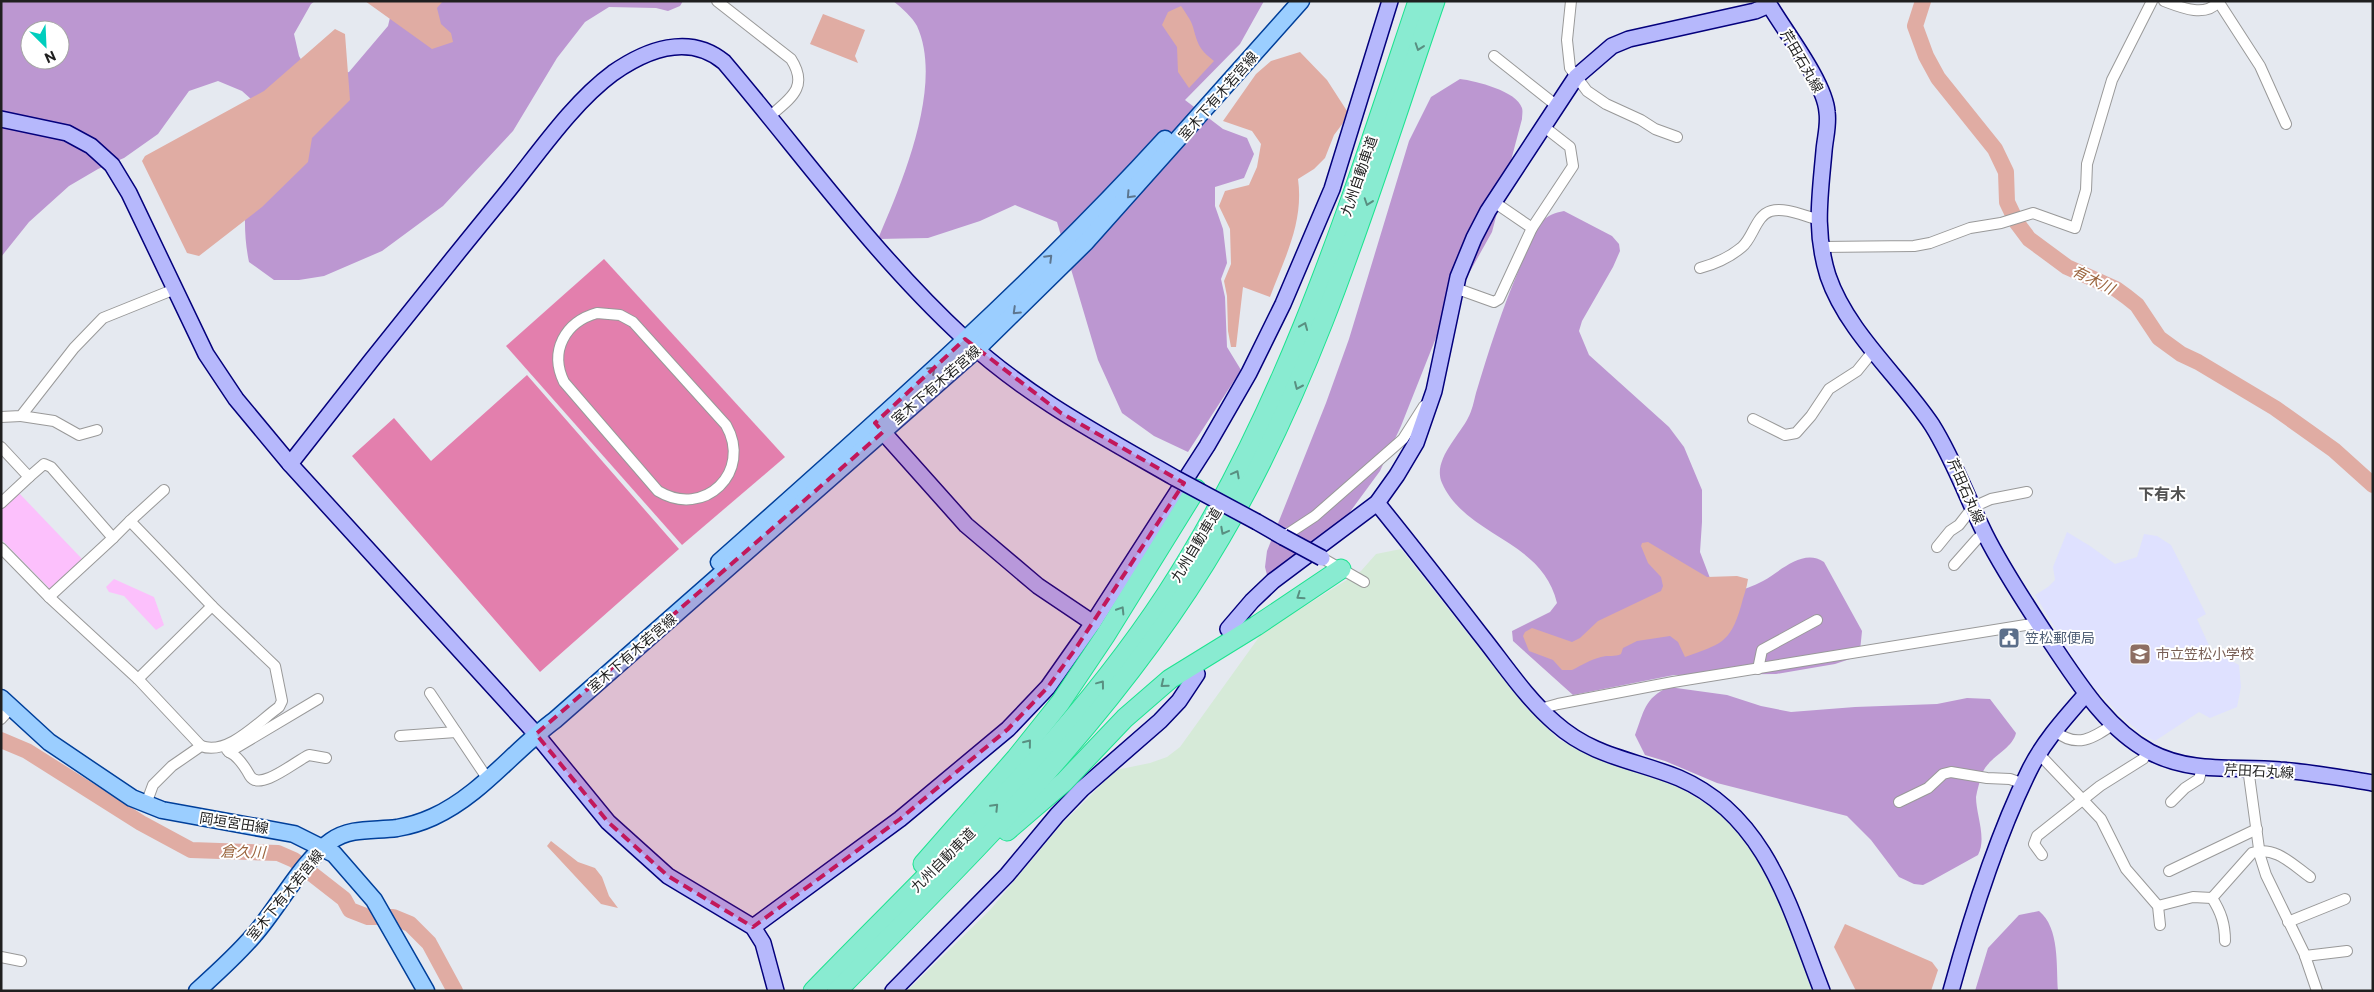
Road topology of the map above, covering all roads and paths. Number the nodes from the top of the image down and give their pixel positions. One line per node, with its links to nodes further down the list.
1 (717, 1): 15 (street)
2 (1287, 1): 27 (main road, 室木下有木若宮線, one-way to 2)
3 (1301, 1): 27 (main road, 室木下有木若宮線, one-way to 27)
4 (1390, 1): 59 (street)
5 (1418, 1): 108 (highway, 九州自動車道, one-way to 5)
6 (1435, 1): 109 (highway, 九州自動車道, one-way to 109)
7 (1571, 1): 13 (street)
8 (2152, 1): 23 (street)
9 (2164, 1): 10 (street)
10 (2218, 1): 17 (street)
11 (1768, 3): 13 (street); 21 (street, 芹田石丸線)
12 (1494, 56): 14 (street)
13 (1576, 77): 14 (street); 19 (street)
14 (1557, 106): 18 (street)
15 (770, 116): 27 (street); 36 (street)
16 (1, 119): 26 (street)
17 (2286, 124)
18 (1543, 126): 20 (street); 22 (street)
19 (1677, 137)
20 (1494, 202): 22 (street); 25 (street)
21 (1817, 219): 23 (street, 芹田石丸線); 24 (street)
22 (1532, 228): 25 (street)
23 (1821, 247): 28 (street, 芹田石丸線)
24 (1700, 268)
25 (1455, 288): 29 (street)
26 (175, 289): 30 (street); 36 (street)
27 (971, 344): 33 (main road, 室木下有木若宮線); 41 (street, bridge)
28 (1874, 350): 32 (street); 44 (street, 芹田石丸線)
29 (1434, 391): 43 (street); 47 (street)
30 (21, 416): 31 (street); 34 (street)
31 (1, 418)
32 (1753, 419)
33 (879, 428): 59 (street); 72 (main road, 室木下有木若宮線)
34 (97, 430)
35 (1, 447): 37 (street)
36 (290, 464): 72 (street)
37 (29, 477): 42 (street); 48 (street)
38 (719, 487): 38 (street)
39 (164, 490): 45 (street)
40 (2027, 492): 44 (street)
41 (1193, 495): 47 (street, bridge); 108 (highway, one-way to 41)
42 (3, 498)
43 (1377, 503): 60 (street); 68 (street)
44 (1973, 507): 46 (street, 芹田石丸線); 49 (street)
45 (130, 521): 48 (street); 56 (street)
46 (1985, 534): 52 (street); 58 (street, 芹田石丸線)
47 (1283, 537): 51 (street, bridge)
48 (112, 538): 55 (street)
49 (1937, 546)
50 (1, 548): 55 (street)
51 (1322, 558): 53 (street)
52 (1954, 565)
53 (1341, 569): 54 (street); 109 (highway, one-way to 109)
54 (1364, 582)
55 (49, 597): 63 (street)
56 (212, 606): 63 (street); 75 (street)
57 (1817, 620): 61 (street)
58 (2038, 622): 61 (street); 65 (street, 芹田石丸線)
59 (1093, 623): 99 (street)
60 (1228, 630)
61 (1758, 669): 68 (street)
62 (1197, 674): 110 (street)
63 (138, 679): 74 (street)
64 (430, 693): 71 (street)
65 (2086, 694): 69 (street, 芹田石丸線); 70 (street)
66 (318, 699): 75 (street)
67 (4, 708): 87 (main road, 岡垣宮田線)
68 (1540, 709): 111 (street)
69 (2114, 724): 70 (street); 76 (street, 芹田石丸線)
70 (2055, 731): 77 (street)
71 (456, 732): 73 (street); 81 (street)
72 (536, 734): 81 (main road, 室木下有木若宮線); 99 (street)
73 (400, 736)
74 (201, 746): 75 (street); 87 (street)
75 (226, 749): 78 (street)
76 (2148, 751): 79 (street, 芹田石丸線); 84 (street)
77 (2039, 754): 83 (street); 84 (street)
78 (326, 758)
79 (2202, 768): 80 (street, 芹田石丸線); 86 (street)
80 (2248, 768): 82 (street, 芹田石丸線); 88 (street)
81 (487, 778): 89 (main road, 室木下有木若宮線)
82 (2373, 783)
83 (2024, 784): 85 (street); 112 (street)
84 (2083, 801): 91 (street); 96 (street)
85 (1899, 802)
86 (2172, 802)
87 (146, 804): 89 (main road, 岡垣宮田線)
88 (2257, 829): 90 (street); 92 (street)
89 (322, 847): 106 (main road, 室木下有木若宮線); 107 (main road, 岡垣宮田線)
90 (2260, 851): 93 (street); 94 (street); 97 (street)
91 (2042, 855)
92 (2169, 871)
93 (2310, 877)
94 (2212, 898): 96 (street); 100 (street)
95 (2345, 899): 97 (street)
96 (2158, 906): 98 (street)
97 (2288, 922): 102 (street)
98 (2160, 925)
99 (753, 927): 105 (street)
100 (2225, 941)
101 (2347, 951): 102 (street)
102 (2305, 956): 113 (street)
103 (1, 957): 104 (street)
104 (21, 961)
105 (776, 989)
106 (197, 991)
107 (426, 991)
108 (812, 991)
109 (837, 991)
110 (893, 991)
111 (1822, 991)
112 (1951, 991)
113 (2316, 991)

